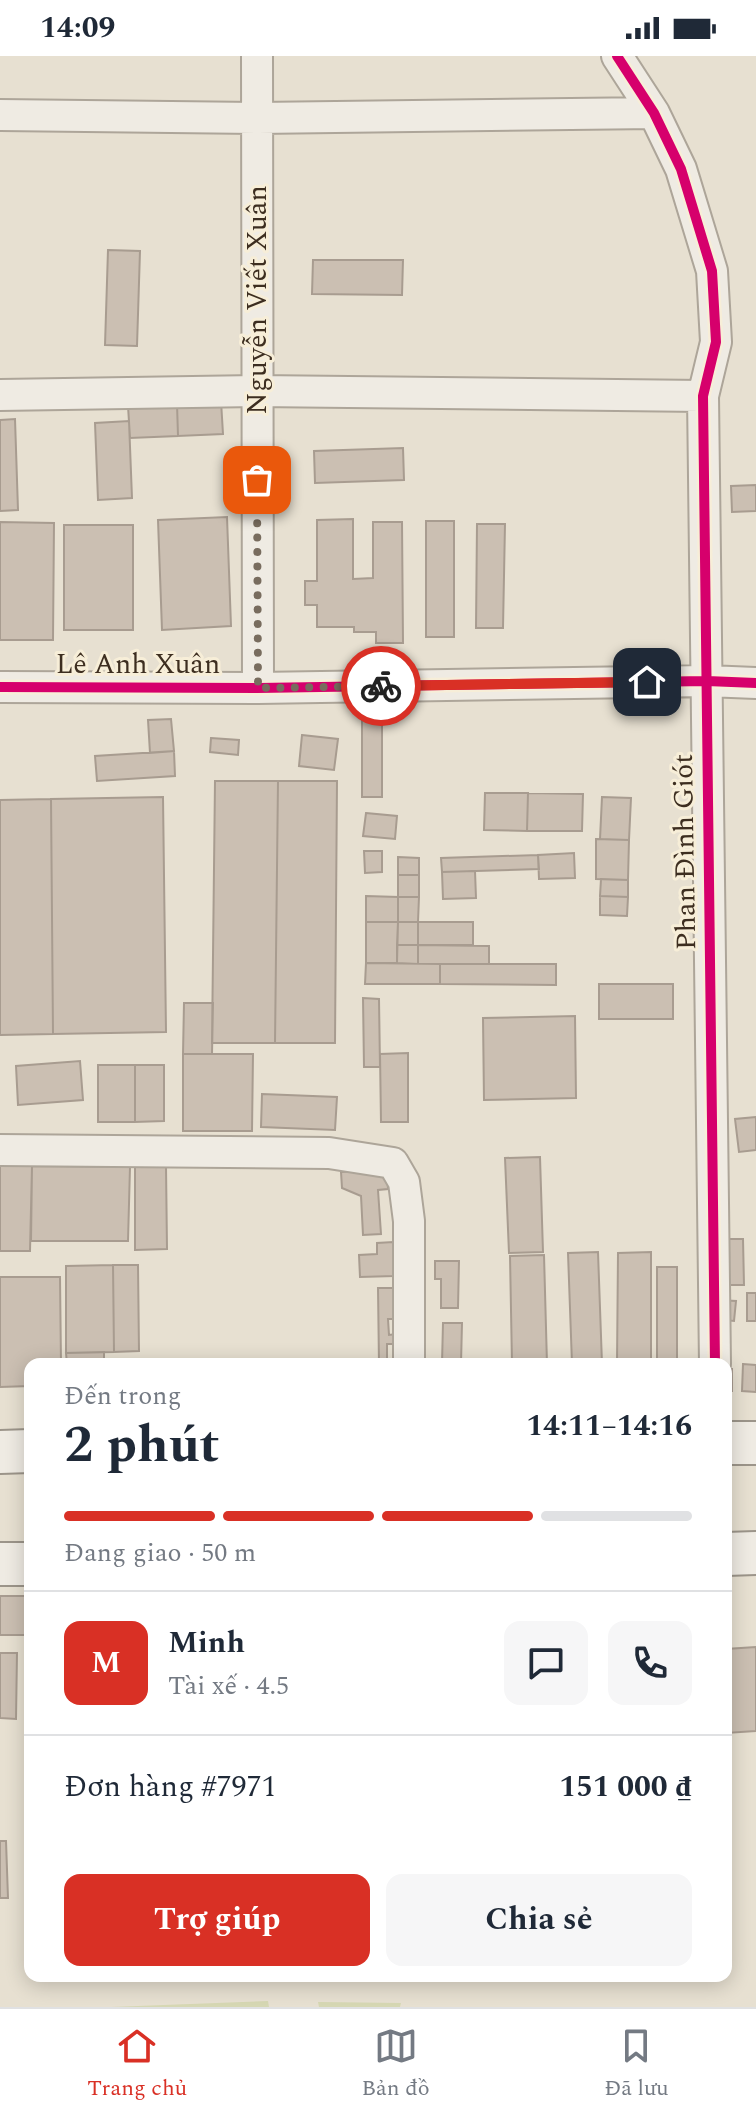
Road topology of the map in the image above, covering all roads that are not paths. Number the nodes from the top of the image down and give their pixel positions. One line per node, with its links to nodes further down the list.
1 (257, 56): 5 (street, Nguyễn Viết Xuân)
2 (617, 56): 3 (street, Phan Đình Giót)
3 (654, 113): 5 (street); 8 (street, Phan Đình Giót)
4 (0, 115): 5 (street)
5 (258, 118): 6 (street, Nguyễn Viết Xuân)
6 (257, 391): 7 (street); 8 (street); 12 (street, Nguyễn Viết Xuân)
7 (0, 395)
8 (703, 396): 9 (street, Phan Đình Giót)
9 (707, 681): 10 (street, Lê Anh Xuân); 12 (street, Lê Anh Xuân); 15 (street, Phan Đình Giót)
10 (756, 683)
11 (0, 687): 12 (street, Lê Anh Xuân)
12 (258, 688)
13 (0, 1150): 14 (street)
14 (409, 1358)
15 (715, 1358)
16 (732, 1443): 17 (main road)
17 (756, 1443)
18 (24, 1451): 19 (main road)
19 (0, 1452)
20 (756, 1553): 21 (main road)
21 (732, 1554)
22 (0, 1564): 23 (main road)
23 (24, 1564)

